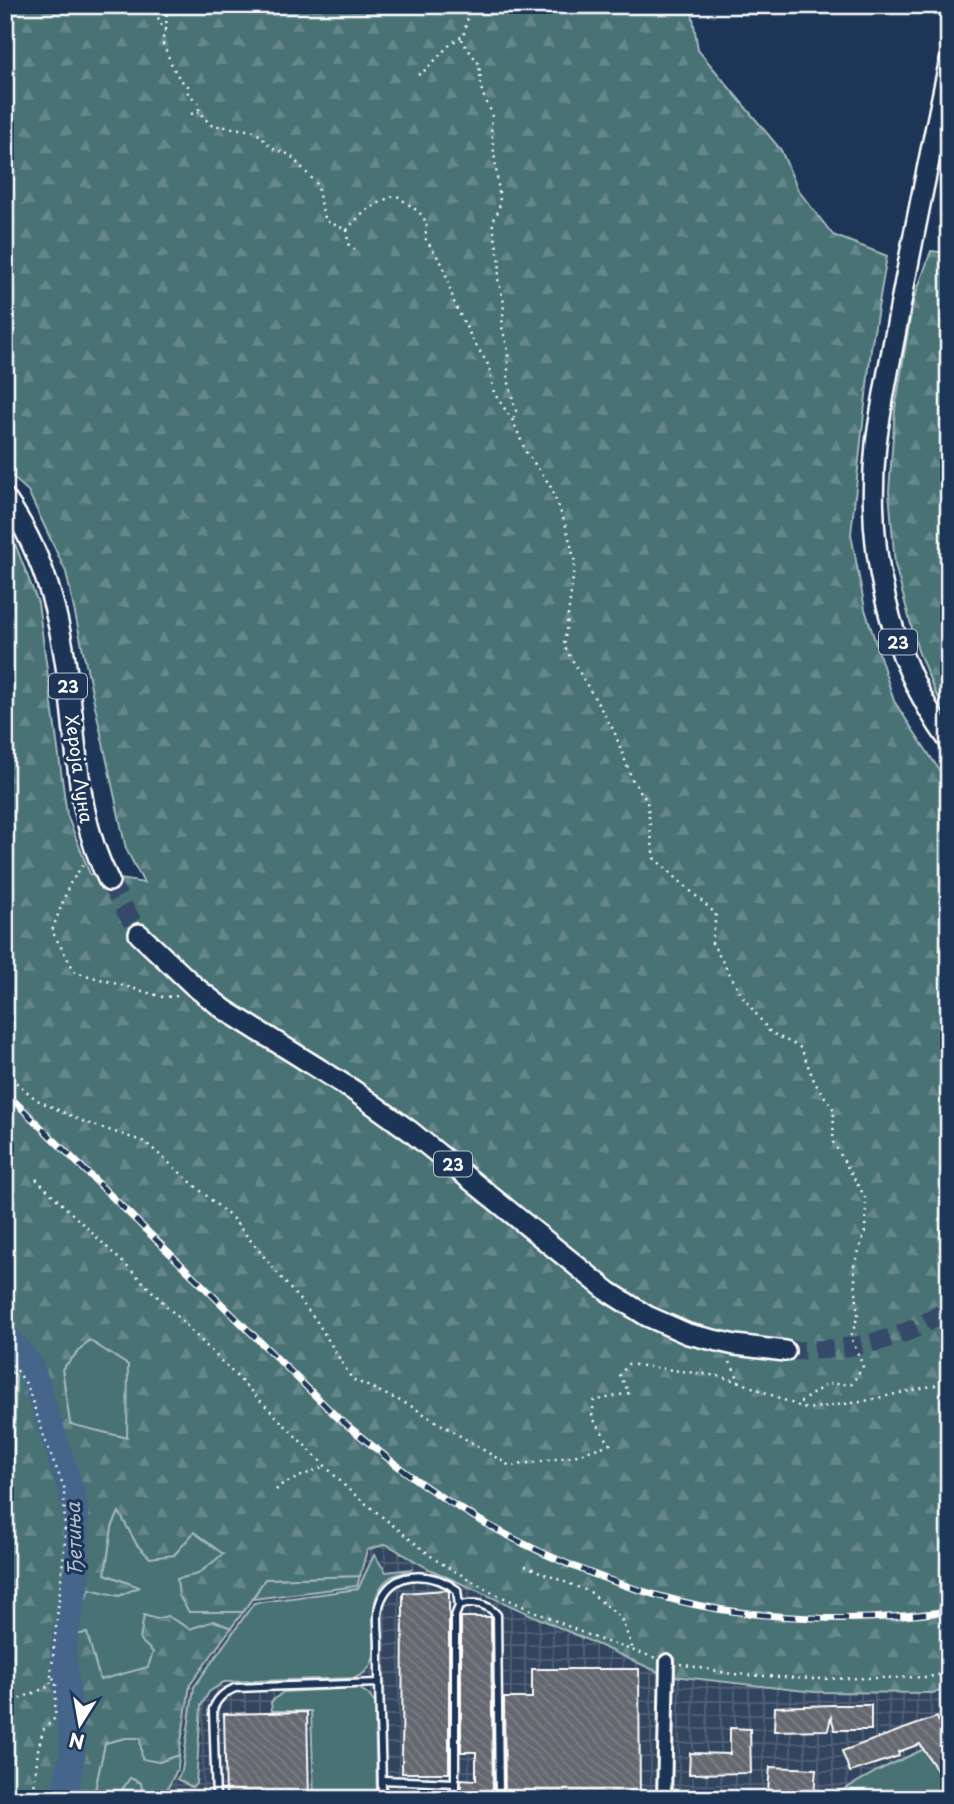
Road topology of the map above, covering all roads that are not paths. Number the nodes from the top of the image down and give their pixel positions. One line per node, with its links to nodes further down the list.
1 (949, 64): 3 (main road, 23)
2 (5, 498): 4 (main road, Хероја Луна / 23)
3 (949, 741)
4 (109, 881)
5 (139, 934): 6 (main road, 23)
6 (785, 1351)
7 (459, 1606): 9 (lane); 11 (lane); 15 (lane)
8 (667, 1661): 16 (street)
9 (379, 1683): 10 (lane); 12 (lane)
10 (382, 1780): 11 (lane); 13 (lane)
11 (455, 1783): 14 (lane)
12 (216, 1799)
13 (382, 1799)
14 (455, 1799)
15 (499, 1799)
16 (664, 1799)

